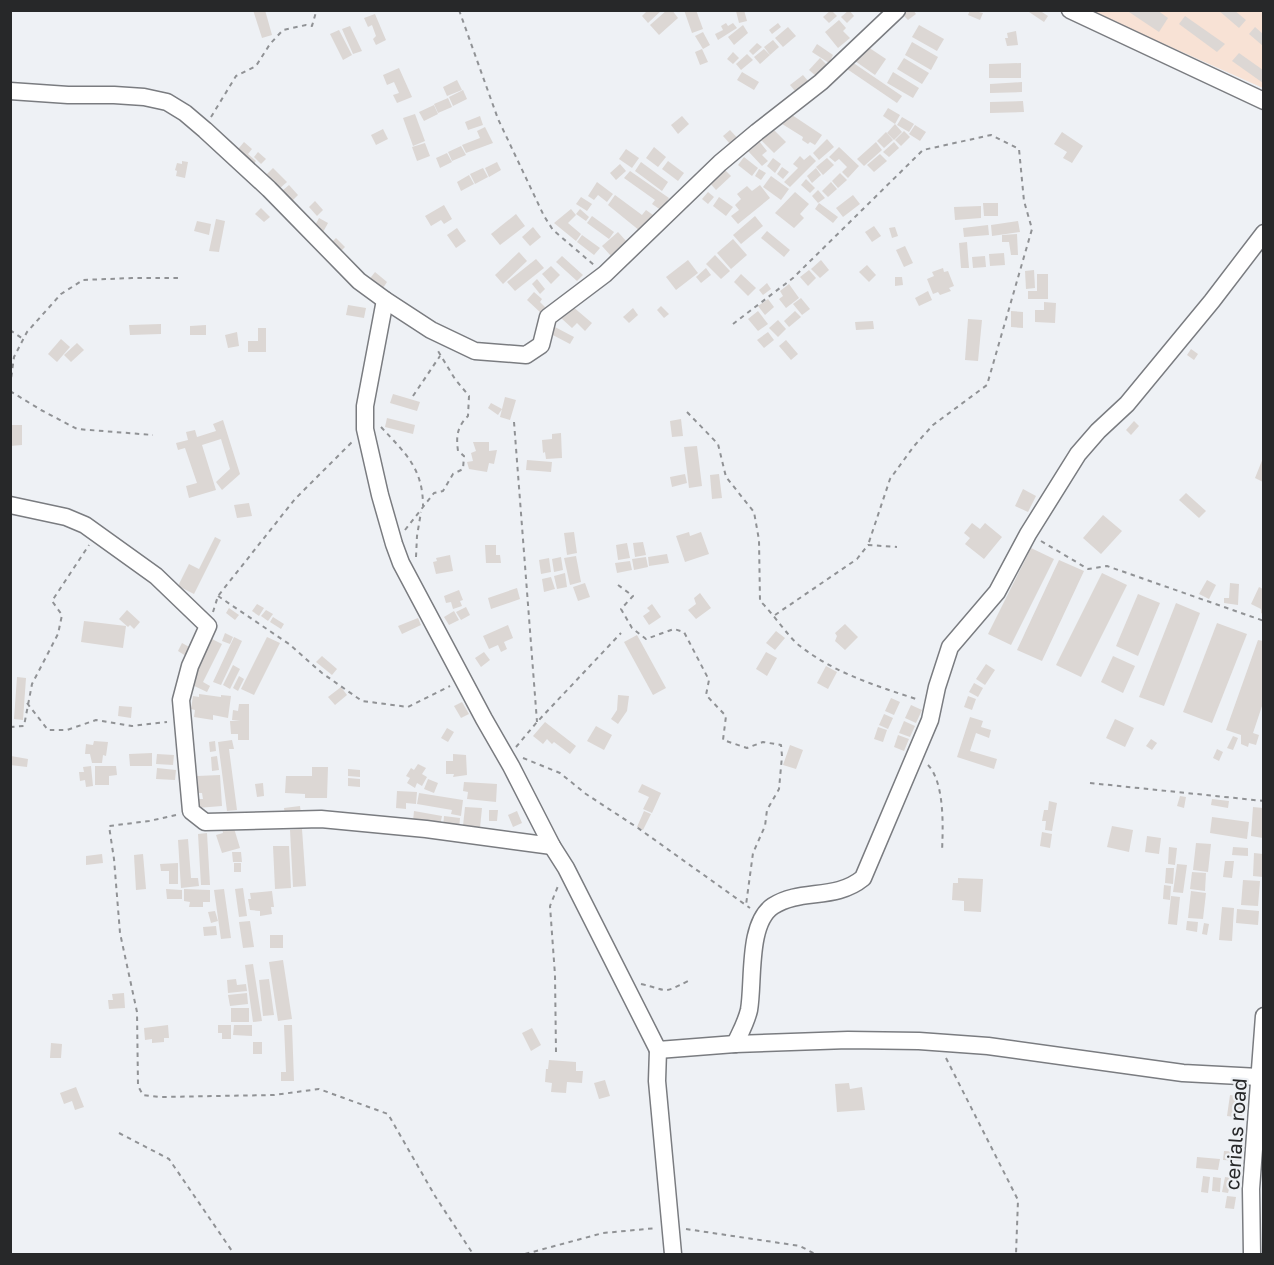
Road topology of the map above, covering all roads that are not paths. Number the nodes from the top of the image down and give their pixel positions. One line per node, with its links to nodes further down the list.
1 (897, 10): 6 (street)
2 (1070, 10): 4 (street)
3 (10, 91): 6 (street)
4 (1263, 101)
5 (1263, 233): 10 (street)
6 (384, 300): 8 (street)
7 (10, 505): 8 (street)
8 (552, 846): 11 (street)
9 (1263, 1016): 12 (street, cerials road)
10 (735, 1044): 11 (street); 12 (street)
11 (658, 1050): 14 (street)
12 (1259, 1077): 13 (street, cerials road)
13 (1257, 1190): 15 (street, cerials road)
14 (673, 1254)
15 (1252, 1254)

